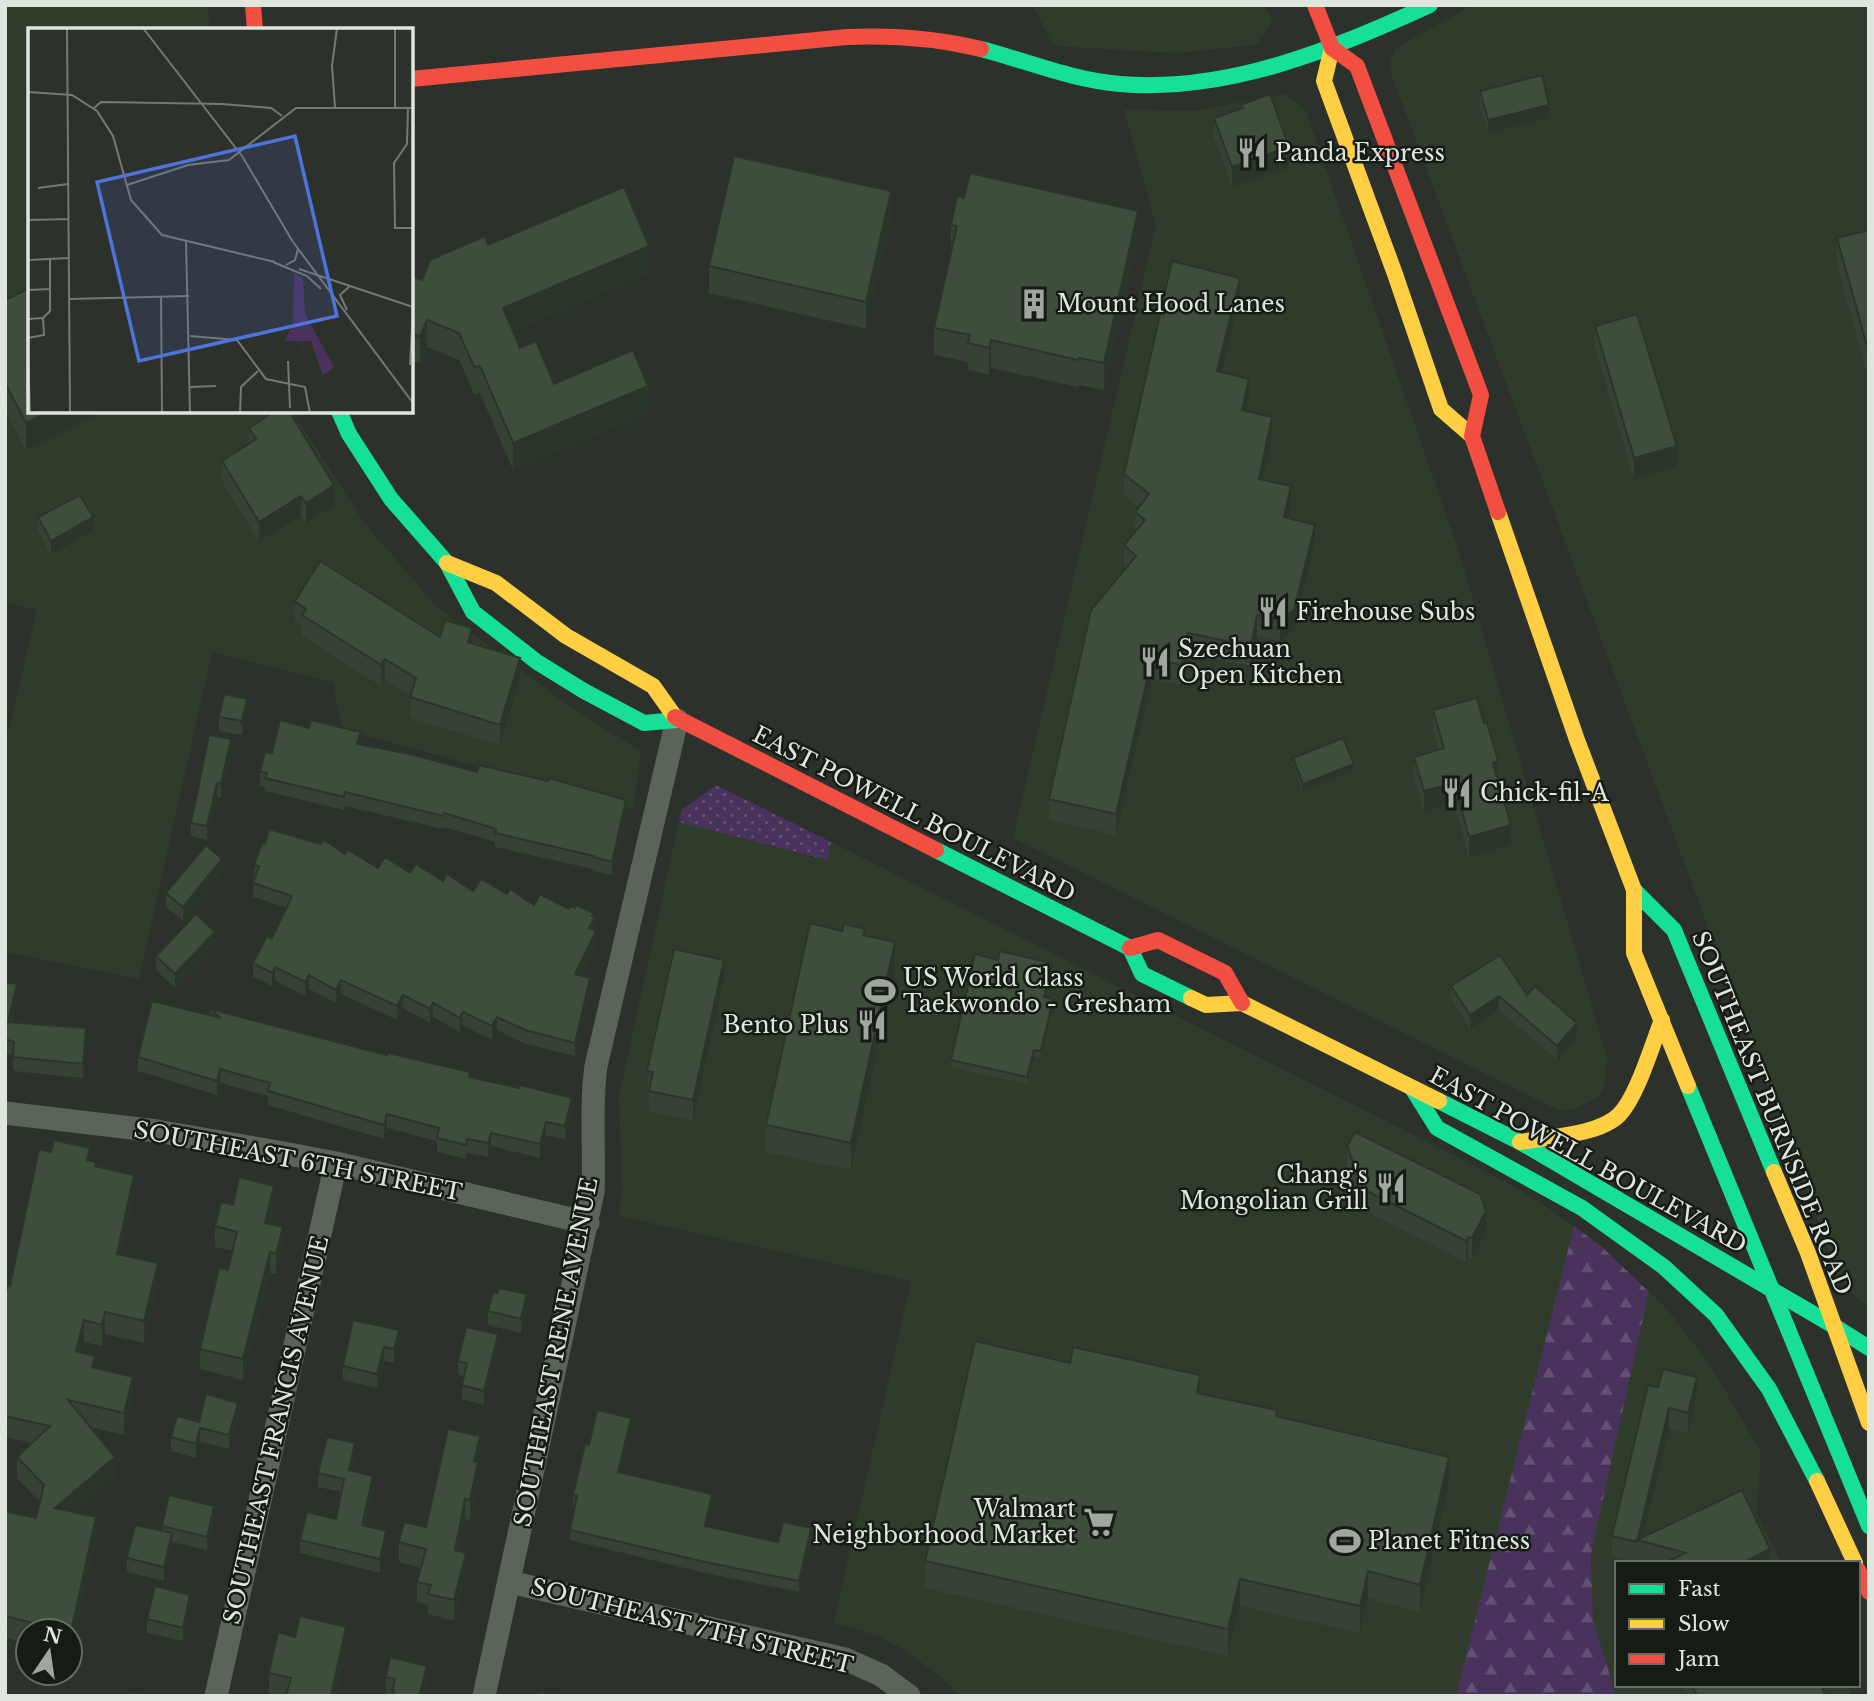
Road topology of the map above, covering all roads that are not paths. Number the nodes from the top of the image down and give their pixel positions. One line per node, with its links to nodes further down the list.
1 (253, 5): 4 (main road)
2 (1315, 5): 5 (main road)
3 (1430, 5): 5 (main road)
4 (255, 28)
5 (1332, 48): 6 (main road); 8 (main road, SOUTHEAST BURNSIDE ROAD); 8 (main road)
6 (413, 79)
7 (340, 413): 9 (main road, EAST POWELL BOULEVARD)
8 (1472, 436): 11 (main road, SOUTHEAST BURNSIDE ROAD)
9 (447, 563): 10 (main road, EAST POWELL BOULEVARD); 10 (main road, EAST POWELL BOULEVARD)
10 (677, 720): 12 (main road, EAST POWELL BOULEVARD); 19 (street, SOUTHEAST RENE AVENUE)
11 (1634, 890): 14 (main road, SOUTHEAST BURNSIDE ROAD); 21 (main road, SOUTHEAST BURNSIDE ROAD)
12 (1130, 948): 13 (main road, EAST POWELL BOULEVARD); 13 (main road)
13 (1242, 1003): 15 (main road, EAST POWELL BOULEVARD)
14 (1662, 1020): 17 (main road); 20 (main road, SOUTHEAST BURNSIDE ROAD)
15 (1412, 1088): 17 (main road, EAST POWELL BOULEVARD); 25 (main road)
16 (5, 1113): 18 (street, SOUTHEAST 6TH STREET)
17 (1520, 1142): 20 (main road, EAST POWELL BOULEVARD)
18 (336, 1163): 19 (street, SOUTHEAST 6TH STREET); 29 (street, SOUTHEAST FRANCIS AVENUE)
19 (588, 1223): 27 (street, SOUTHEAST RENE AVENUE)
20 (1773, 1289): 21 (main road, EAST POWELL BOULEVARD); 24 (main road, SOUTHEAST BURNSIDE ROAD)
21 (1834, 1326): 22 (main road, EAST POWELL BOULEVARD); 23 (main road, SOUTHEAST BURNSIDE ROAD)
22 (1869, 1348)
23 (1869, 1423)
24 (1869, 1526)
25 (1854, 1561)
26 (1860, 1574): 28 (main road)
27 (509, 1582): 30 (street, SOUTHEAST RENE AVENUE); 31 (street, SOUTHEAST 7TH STREET)
28 (1869, 1592)
29 (216, 1696)
30 (484, 1696)
31 (909, 1696)

